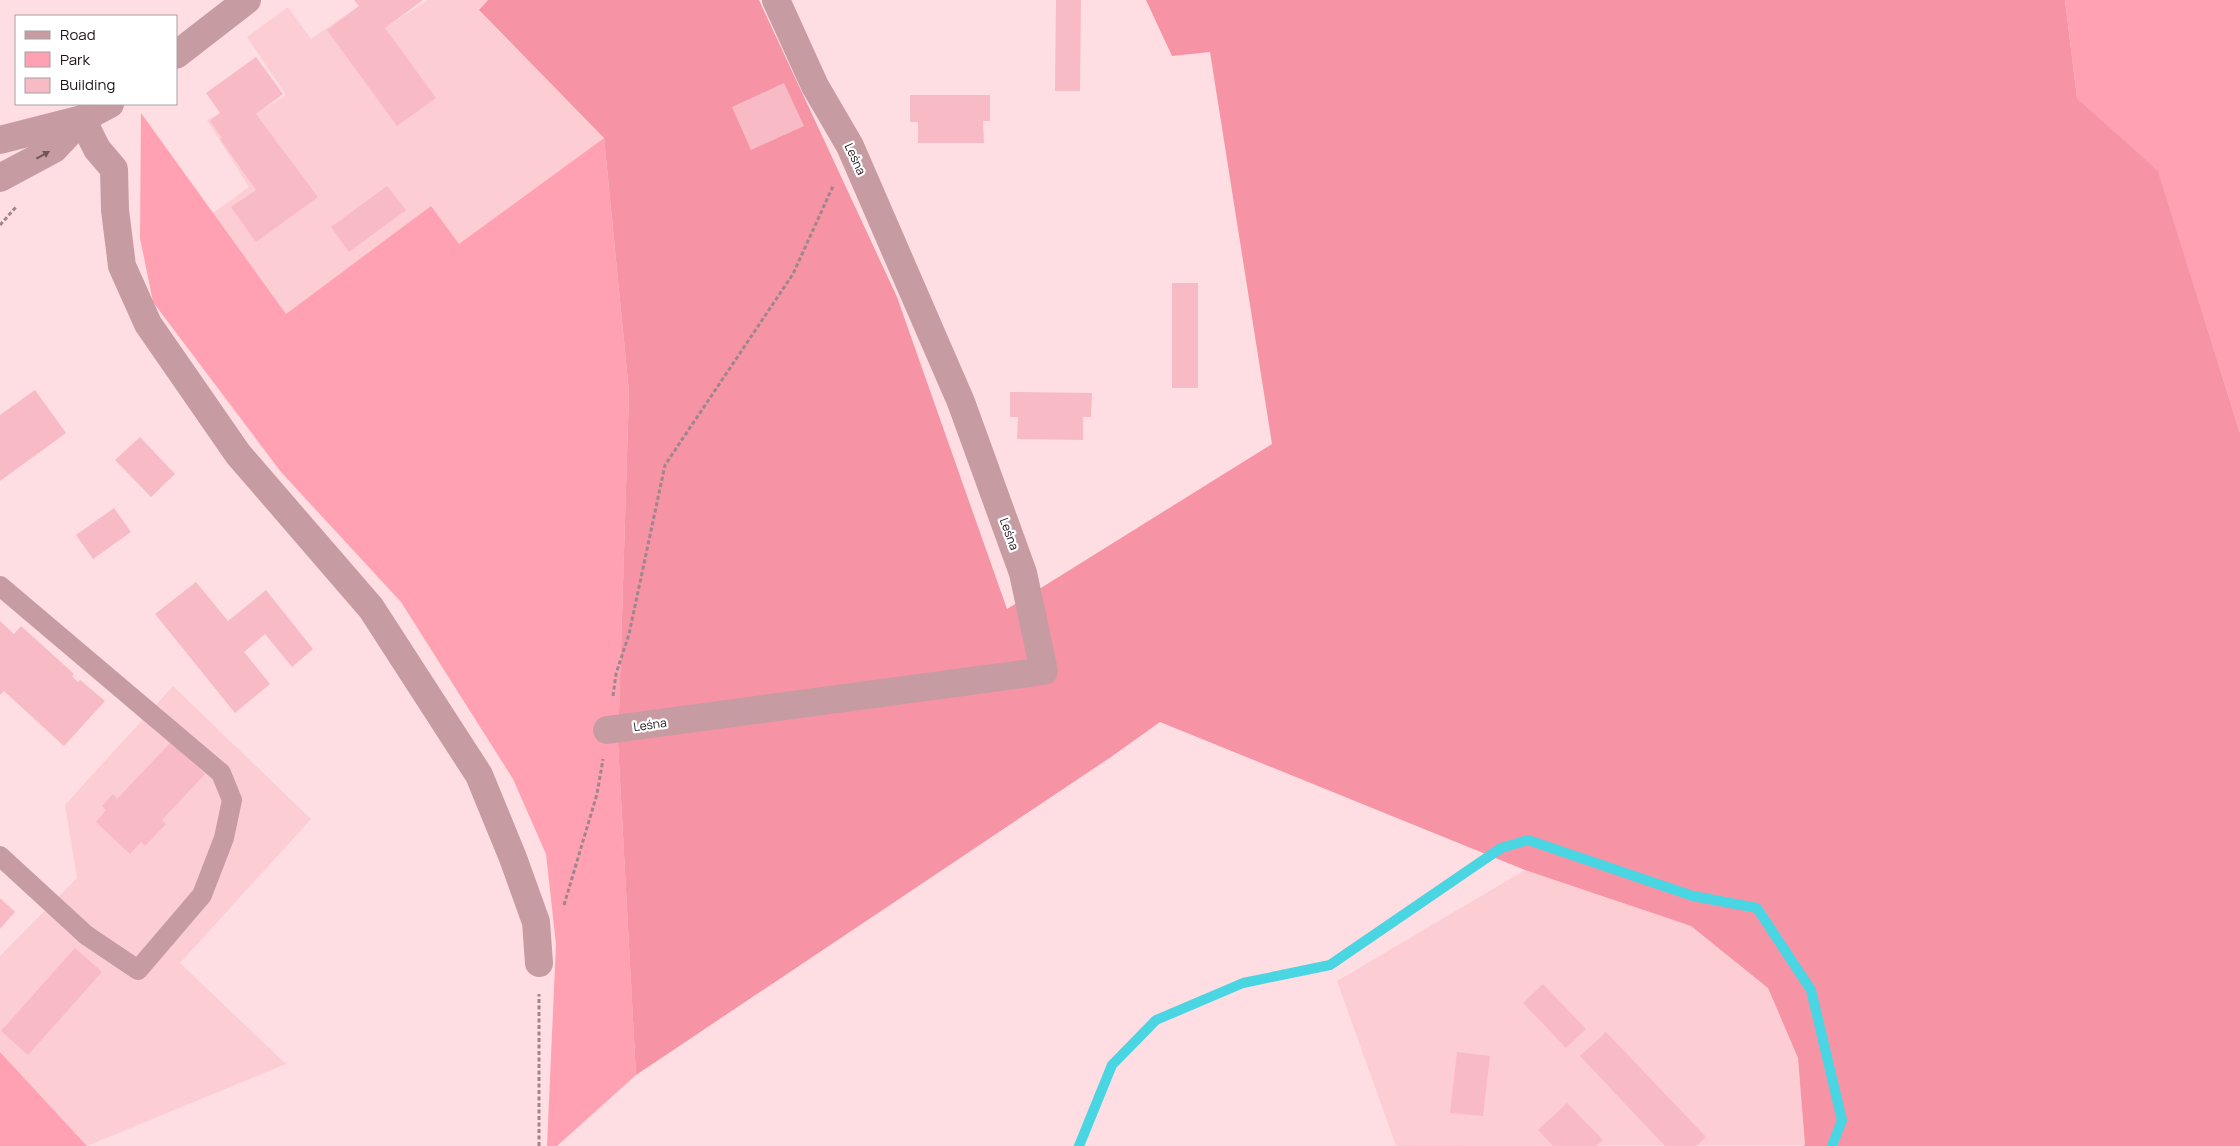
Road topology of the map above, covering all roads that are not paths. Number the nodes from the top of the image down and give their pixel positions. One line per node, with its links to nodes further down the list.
1 (248, 0): 3 (street)
2 (776, 0): 9 (street, Leśna)
3 (178, 53)
4 (108, 105): 5 (street)
5 (82, 119): 6 (street); 7 (street, one-way to 5); 11 (street)
6 (0, 140)
7 (0, 178)
8 (0, 586): 10 (lane)
9 (607, 730)
10 (0, 856)
11 (539, 963)

